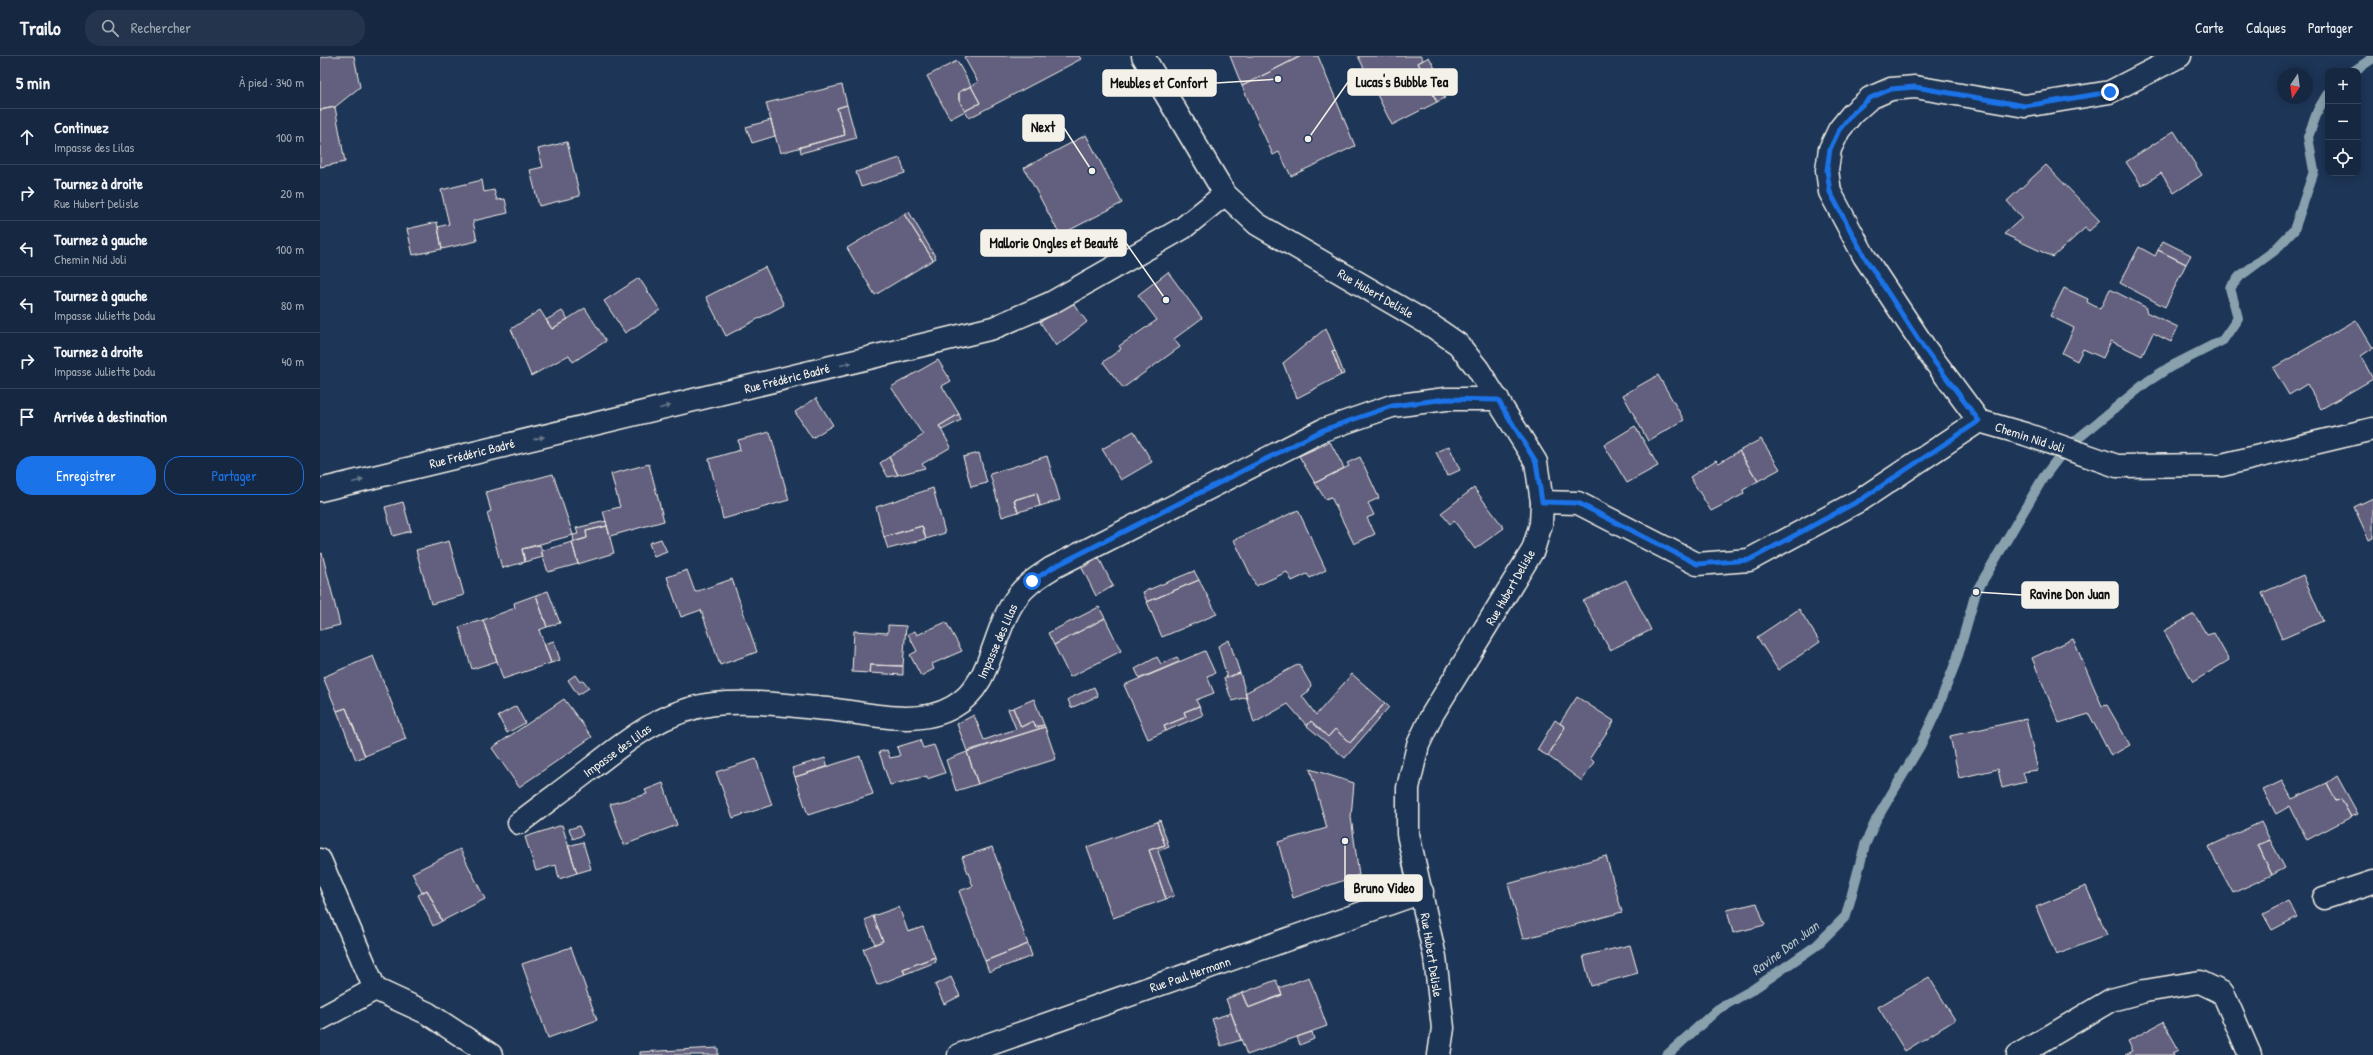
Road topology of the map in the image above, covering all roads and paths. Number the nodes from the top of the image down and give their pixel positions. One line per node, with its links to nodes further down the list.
1 (1143, 56): 3 (street, Rue Hubert Delisle)
2 (2180, 56): 5 (street)
3 (1225, 194): 4 (street, Rue Hubert Delisle); 7 (street, Rue Frédéric Badré, one-way to 3)
4 (1498, 400): 8 (street, Rue Hubert Delisle); 9 (street, Impasse des Lilas)
5 (1979, 421): 6 (street, Chemin Nid Joli); 8 (street, Chemin Nid Joli)
6 (2373, 428)
7 (320, 490)
8 (1542, 502): 12 (street, Rue Hubert Delisle)
9 (519, 824)
10 (320, 860): 14 (street)
11 (2373, 882): 13 (street)
12 (1422, 892): 17 (street, Rue Paul Hermann); 18 (street, Rue Hubert Delisle)
13 (2324, 898)
14 (375, 989): 15 (street); 16 (street)
15 (320, 1019)
16 (491, 1055)
17 (959, 1055)
18 (1439, 1055)
19 (2018, 1055): 20 (street)
20 (2250, 1055)

